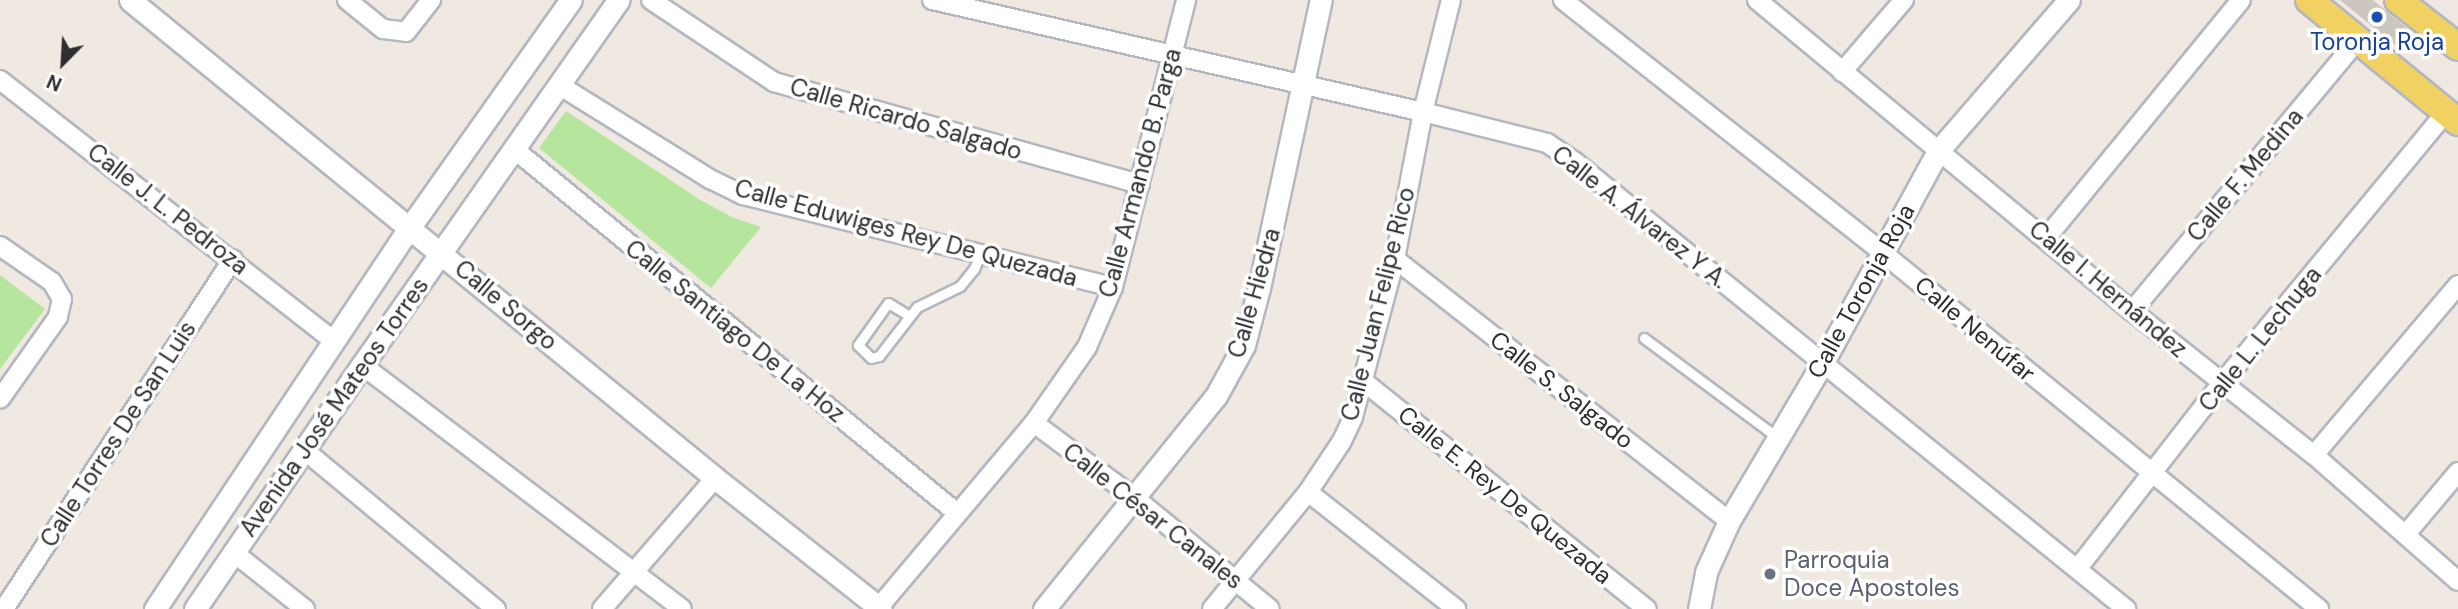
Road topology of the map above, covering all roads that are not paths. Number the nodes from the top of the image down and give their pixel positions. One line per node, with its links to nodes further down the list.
1 (130, 0): 30 (street, Calle Sorgo)
2 (347, 0): 3 (street)
3 (431, 0)
4 (571, 0): 30 (street, Avenida José Mateos Torres)
5 (619, 0): 23 (street, Avenida José Mateos Torres)
6 (651, 0): 29 (street, Calle Ricardo Salgado)
7 (932, 0): 20 (street, Calle A. Álvarez Y A.)
8 (1186, 0): 20 (street, Calle Armando B. Parga)
9 (1321, 0): 24 (street, Calle Hiedra)
10 (1451, 0): 25 (street, Calle Juan Felipe Rico)
11 (1563, 0): 34 (street, Calle Nenúfar)
12 (1756, 0): 21 (street, Calle I. Hernández)
13 (1904, 0): 21 (street)
14 (2069, 0): 28 (street, Calle Toronja Roja)
15 (2241, 0): 31 (street)
16 (2309, 0): 18 (main road)
17 (2410, 5): 19 (main road)
18 (2358, 40): 26 (main road); 40 (street, Calle F. Medina)
19 (2458, 47)
20 (1172, 56): 24 (street, Calle A. Álvarez Y A.); 29 (street, Calle Armando B. Parga)
21 (1842, 72): 28 (street, Calle I. Hernández)
22 (0, 80): 37 (street, Calle J. L. Pedroza)
23 (559, 85): 27 (street, Avenida José Mateos Torres); 35 (street, Calle Eduwiges Rey De Quezada)
24 (1303, 85): 25 (street, Calle A. Álvarez Y A.); 57 (street, Calle Hiedra)
25 (1423, 111): 36 (street, Calle Juan Felipe Rico); 44 (street, Calle A. Álvarez Y A.)
26 (2452, 117): 47 (street, Calle L. Lechuga)
27 (514, 149): 33 (street, Avenida José Mateos Torres); 58 (street, Calle Santiago De La Hoz)
28 (1938, 152): 31 (street, Calle I. Hernández); 34 (street, Calle Toronja Roja)
29 (1140, 184): 39 (street, Calle Armando B. Parga)
30 (410, 227): 33 (street, Calle Sorgo); 43 (street, Avenida José Mateos Torres)
31 (2047, 237): 40 (street, Calle I. Hernández)
32 (0, 246): 48 (street)
33 (442, 252): 45 (street, Avenida José Mateos Torres); 55 (street, Calle Sorgo)
34 (1883, 253): 44 (street, Calle Toronja Roja); 54 (street, Calle Nenúfar)
35 (980, 254): 39 (street, Calle Eduwiges Rey De Quezada); 41 (lane)
36 (1395, 258): 46 (street, Calle Juan Felipe Rico); 59 (street, Calle S. Salgado)
37 (233, 259): 43 (street, Calle J. L. Pedroza); 67 (street, Calle Torres De San Luis)
38 (2458, 285): 52 (street)
39 (1113, 287): 49 (street, Calle Armando B. Parga)
40 (2132, 311): 47 (street, Calle I. Hernández)
41 (908, 315): 41 (lane)
42 (1644, 338): 50 (lane)
43 (334, 341): 68 (street, Avenida José Mateos Torres)
44 (1823, 362): 50 (street, Calle Toronja Roja); 62 (street, Calle A. Álvarez Y A.)
45 (362, 365): 51 (street, Avenida José Mateos Torres); 63 (street)
46 (1363, 381): 56 (street, Calle Juan Felipe Rico); 78 (street, Calle E. Rey De Quezada)
47 (2222, 383): 52 (street, Calle I. Hernández); 54 (street, Calle L. Lechuga)
48 (0, 399)
49 (1034, 423): 57 (street, Calle César Canales); 58 (street, Calle Armando B. Parga)
50 (1778, 438): 59 (street, Calle Toronja Roja)
51 (303, 449): 61 (street, Avenida José Mateos Torres); 71 (street)
52 (2314, 455): 60 (street, Calle I. Hernández)
53 (2458, 472): 60 (street)
54 (2152, 476): 62 (street, Calle L. Lechuga); 81 (street, Calle Nenúfar)
55 (715, 478): 63 (street); 66 (street, Calle Sorgo)
56 (1308, 492): 64 (street, Calle Juan Felipe Rico); 77 (street)
57 (1136, 499): 64 (street, Calle César Canales); 74 (street, Calle Hiedra)
58 (957, 513): 66 (street, Calle Armando B. Parga)
59 (1729, 521): 79 (street, Calle Toronja Roja)
60 (2406, 534): 65 (street, Calle I. Hernández)
61 (233, 552): 69 (street, Avenida José Mateos Torres); 70 (street)
62 (2078, 568): 80 (street, Calle A. Álvarez Y A.)
63 (634, 569): 72 (street); 73 (street)
64 (1235, 580): 75 (street, Calle Juan Felipe Rico); 76 (street, Calle César Canales)
65 (2458, 581)
66 (880, 608)
67 (4, 609)
68 (155, 609)
69 (195, 609)
70 (305, 609)
71 (496, 609)
72 (602, 609)
73 (682, 609)
74 (1044, 609)
75 (1212, 609)
76 (1270, 609)
77 (1456, 609)
78 (1647, 609)
79 (1699, 609)
80 (2126, 609)
81 (2319, 609)

